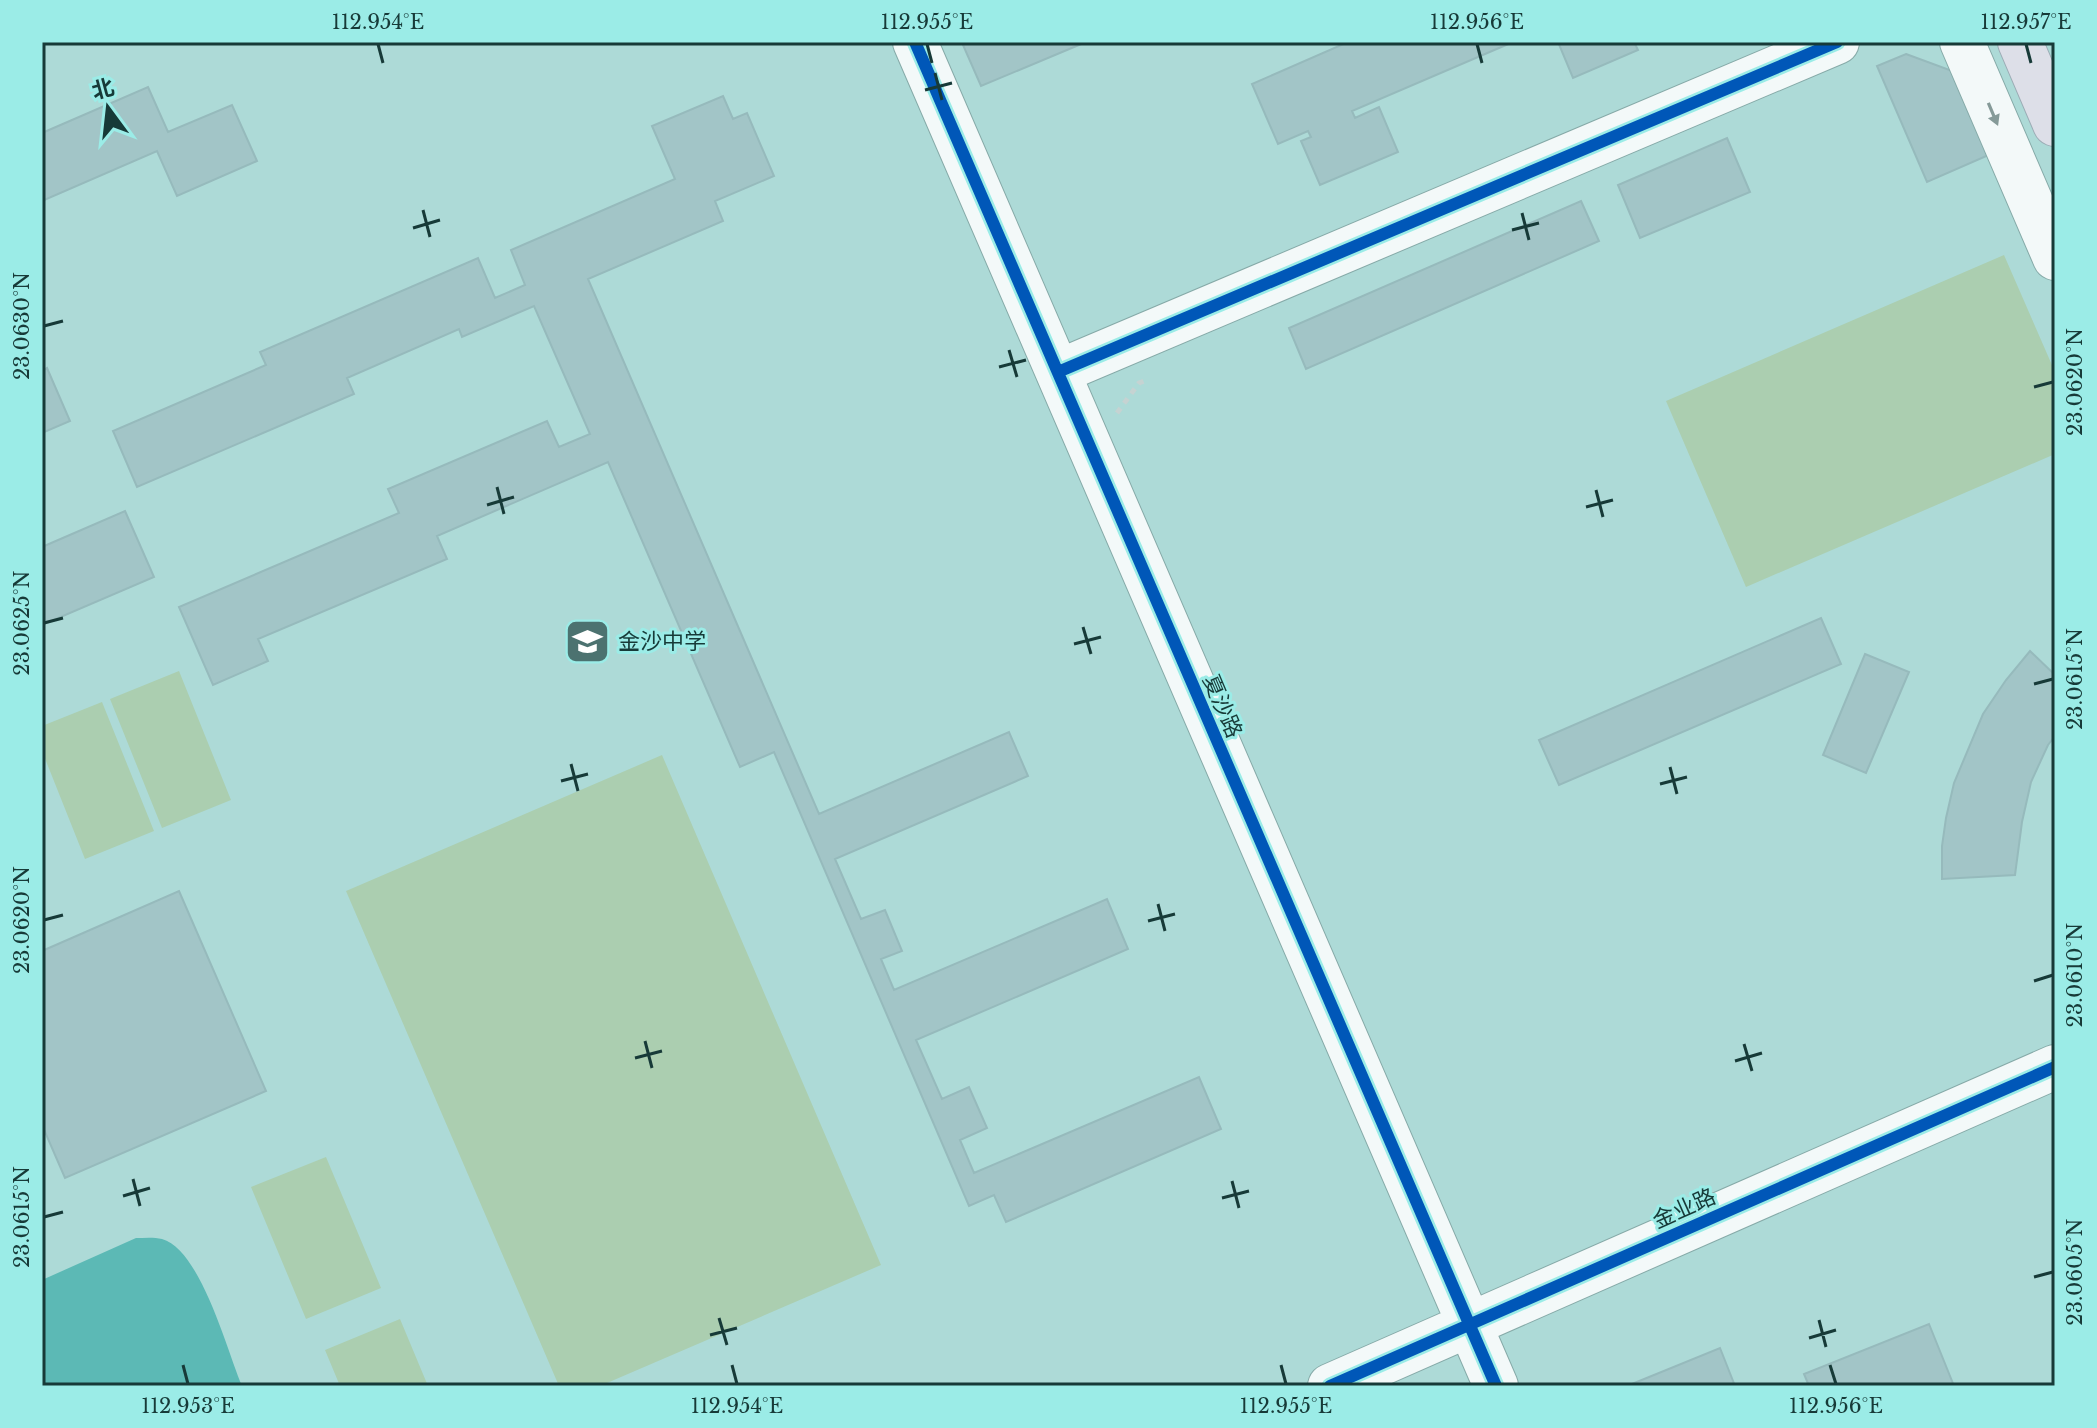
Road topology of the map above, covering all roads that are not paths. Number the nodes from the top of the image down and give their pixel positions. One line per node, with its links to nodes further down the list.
1 (915, 42): 7 (street, 夏沙路)
2 (1837, 42): 7 (street)
3 (1962, 42): 6 (street, one-way to 6)
4 (2020, 42): 5 (highway)
5 (2055, 124)
6 (2055, 258)
7 (1058, 372): 9 (street, 夏沙路)
8 (2055, 1067): 9 (street, 金业路)
9 (1469, 1325): 10 (street, 金业路); 11 (street, 夏沙路)
10 (1330, 1386)
11 (1496, 1386)

